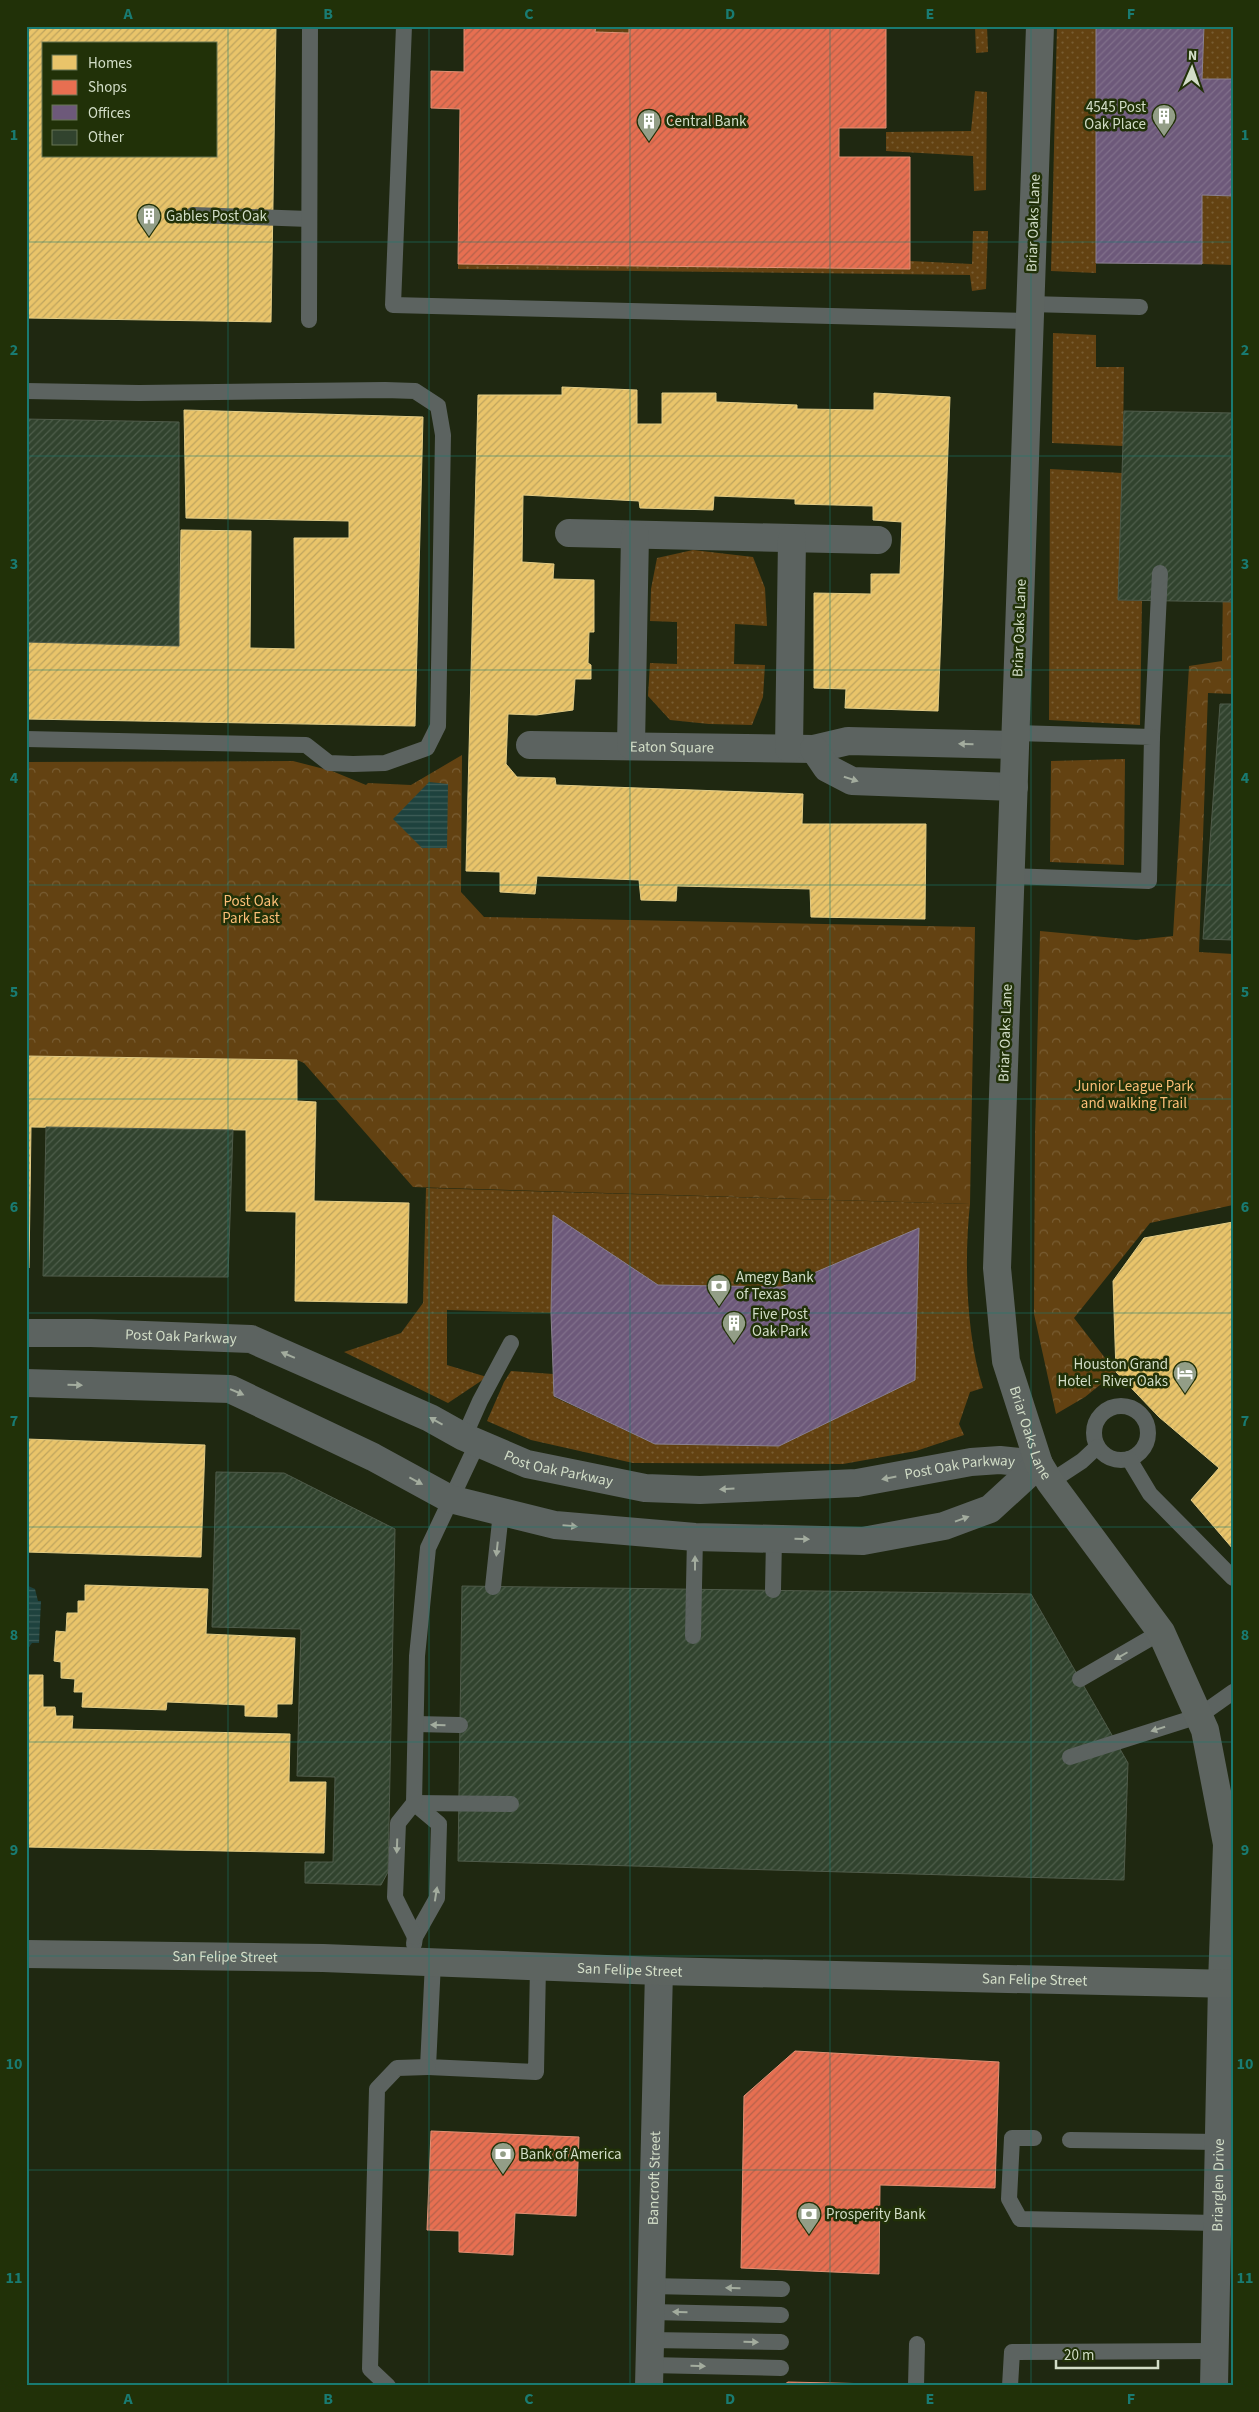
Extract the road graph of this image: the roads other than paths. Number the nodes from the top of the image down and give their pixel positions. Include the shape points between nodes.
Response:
1 (310, 26) edge
2 (404, 26) edge
3 (1040, 26) edge
4 (193, 215) dead end
5 (309, 219) junction
6 (1140, 307) dead end
7 (1030, 312) junction
8 (309, 320) dead end
9 (26, 391) edge
10 (569, 533) dead end
11 (635, 535) junction
12 (792, 539) junction
13 (878, 540) dead end
14 (1160, 573) dead end
15 (1152, 737) junction
16 (1015, 739) junction
17 (26, 740) edge
18 (530, 745) dead end
19 (631, 745) junction
20 (802, 749) junction
21 (1014, 787) junction
22 (1010, 876) junction
23 (26, 1333) edge
24 (511, 1343) dead end
25 (26, 1383) edge
26 (471, 1440) junction
27 (1097, 1446) junction
28 (1130, 1459) junction
29 (1044, 1473) junction
30 (450, 1499) junction
31 (501, 1512) junction
32 (695, 1537) junction
33 (774, 1539) junction
34 (1233, 1578) edge
35 (493, 1587) dead end
36 (773, 1590) dead end
37 (1161, 1632) junction
38 (693, 1636) dead end
39 (1080, 1679) dead end
40 (1233, 1692) edge
41 (1199, 1716) junction
42 (416, 1724) junction
43 (460, 1725) dead end
44 (1070, 1758) dead end
45 (414, 1803) junction
46 (511, 1804) dead end
47 (421, 1953) junction
48 (26, 1954) edge
49 (538, 1966) junction
50 (659, 1971) junction
51 (1227, 1983) edge
52 (428, 2067) junction
53 (1034, 2138) dead end
54 (1070, 2140) dead end
55 (1219, 2142) junction
56 (1222, 2236) edge
57 (782, 2288) dead end
58 (651, 2299) junction
59 (781, 2315) dead end
60 (781, 2342) dead end
61 (917, 2344) dead end
62 (1214, 2351) junction
63 (649, 2364) edge
64 (781, 2368) dead end
65 (388, 2386) edge
66 (916, 2386) edge
67 (1010, 2386) edge
68 (1214, 2386) edge

1 - 5 lane
2 - 7 lane via 393,305
3 - 7 street, Briar Oaks Lane
4 - 5 lane
5 - 8 lane
6 - 7 lane
7 - 16 street, Briar Oaks Lane
9 - 17 lane via 415,391 438,406 443,435 438,726 427,748 385,763 352,764 329,762 306,745
10 - 11 street
11 - 12 street
11 - 19 street
12 - 13 street
12 - 20 street
14 - 15 lane
15 - 16 lane
15 - 22 lane via 1149,881
16 -> 20 street, Eaton Square via 848,741
16 - 21 street, Briar Oaks Lane
18 - 19 street, Eaton Square
19 - 20 street, Eaton Square
20 -> 21 street via 827,768 852,781
21 - 22 street, Briar Oaks Lane
22 - 29 street, Briar Oaks Lane via 997,1268 1006,1361
26 -> 23 street, Post Oak Parkway via 430,1418 251,1339
24 - 26 lane via 480,1401
25 -> 30 street, Post Oak Parkway via 230,1389
29 -> 26 street, Post Oak Parkway via 1000,1460 971,1462 858,1484 700,1490 645,1488 527,1464
26 - 30 lane
27 - 28 lane via 1111,1458
27 - 28 lane via 1094,1429 1097,1420 1110,1408 1127,1406 1142,1415 1148,1431 1144,1448
27 - 29 lane via 1082,1461
28 - 34 lane via 1150,1494
33 -> 29 street, Post Oak Parkway via 863,1541 944,1526 990,1509
29 - 37 street, Briar Oaks Lane
30 - 31 street, Post Oak Parkway
30 - 42 lane via 428,1548 417,1656
31 -> 32 street, Post Oak Parkway via 555,1525
31 -> 35 lane
32 - 33 street, Post Oak Parkway
38 -> 32 lane
33 - 36 lane
37 -> 39 lane
37 - 41 street, Briar Oaks Lane
40 - 41 lane
41 -> 44 lane
41 - 51 street, Briar Oaks Lane via 1206,1730 1227,1844
43 -> 42 lane
42 - 45 lane
45 - 46 lane
45 -> 47 lane via 398,1823 396,1897
47 -> 45 lane via 437,1898 438,1824
47 - 48 street, San Felipe Street via 323,1958
47 - 49 street, San Felipe Street
47 - 52 lane
49 - 50 street, San Felipe Street
49 - 52 lane via 536,2072
50 - 51 street, San Felipe Street
50 - 58 street, Bancroft Street
51 - 55 street, Briarglen Drive
52 - 65 lane via 397,2068 377,2089 370,2369
53 - 56 lane via 1012,2138 1009,2199 1020,2219
54 - 55 lane
55 - 56 street, Briarglen Drive
56 - 62 street, Briarglen Drive
57 -> 58 lane
59 -> 58 lane
58 - 63 street, Bancroft Street
63 -> 60 lane
61 - 66 lane
62 - 67 lane via 1012,2352
62 - 68 street, Briarglen Drive
63 -> 64 lane

